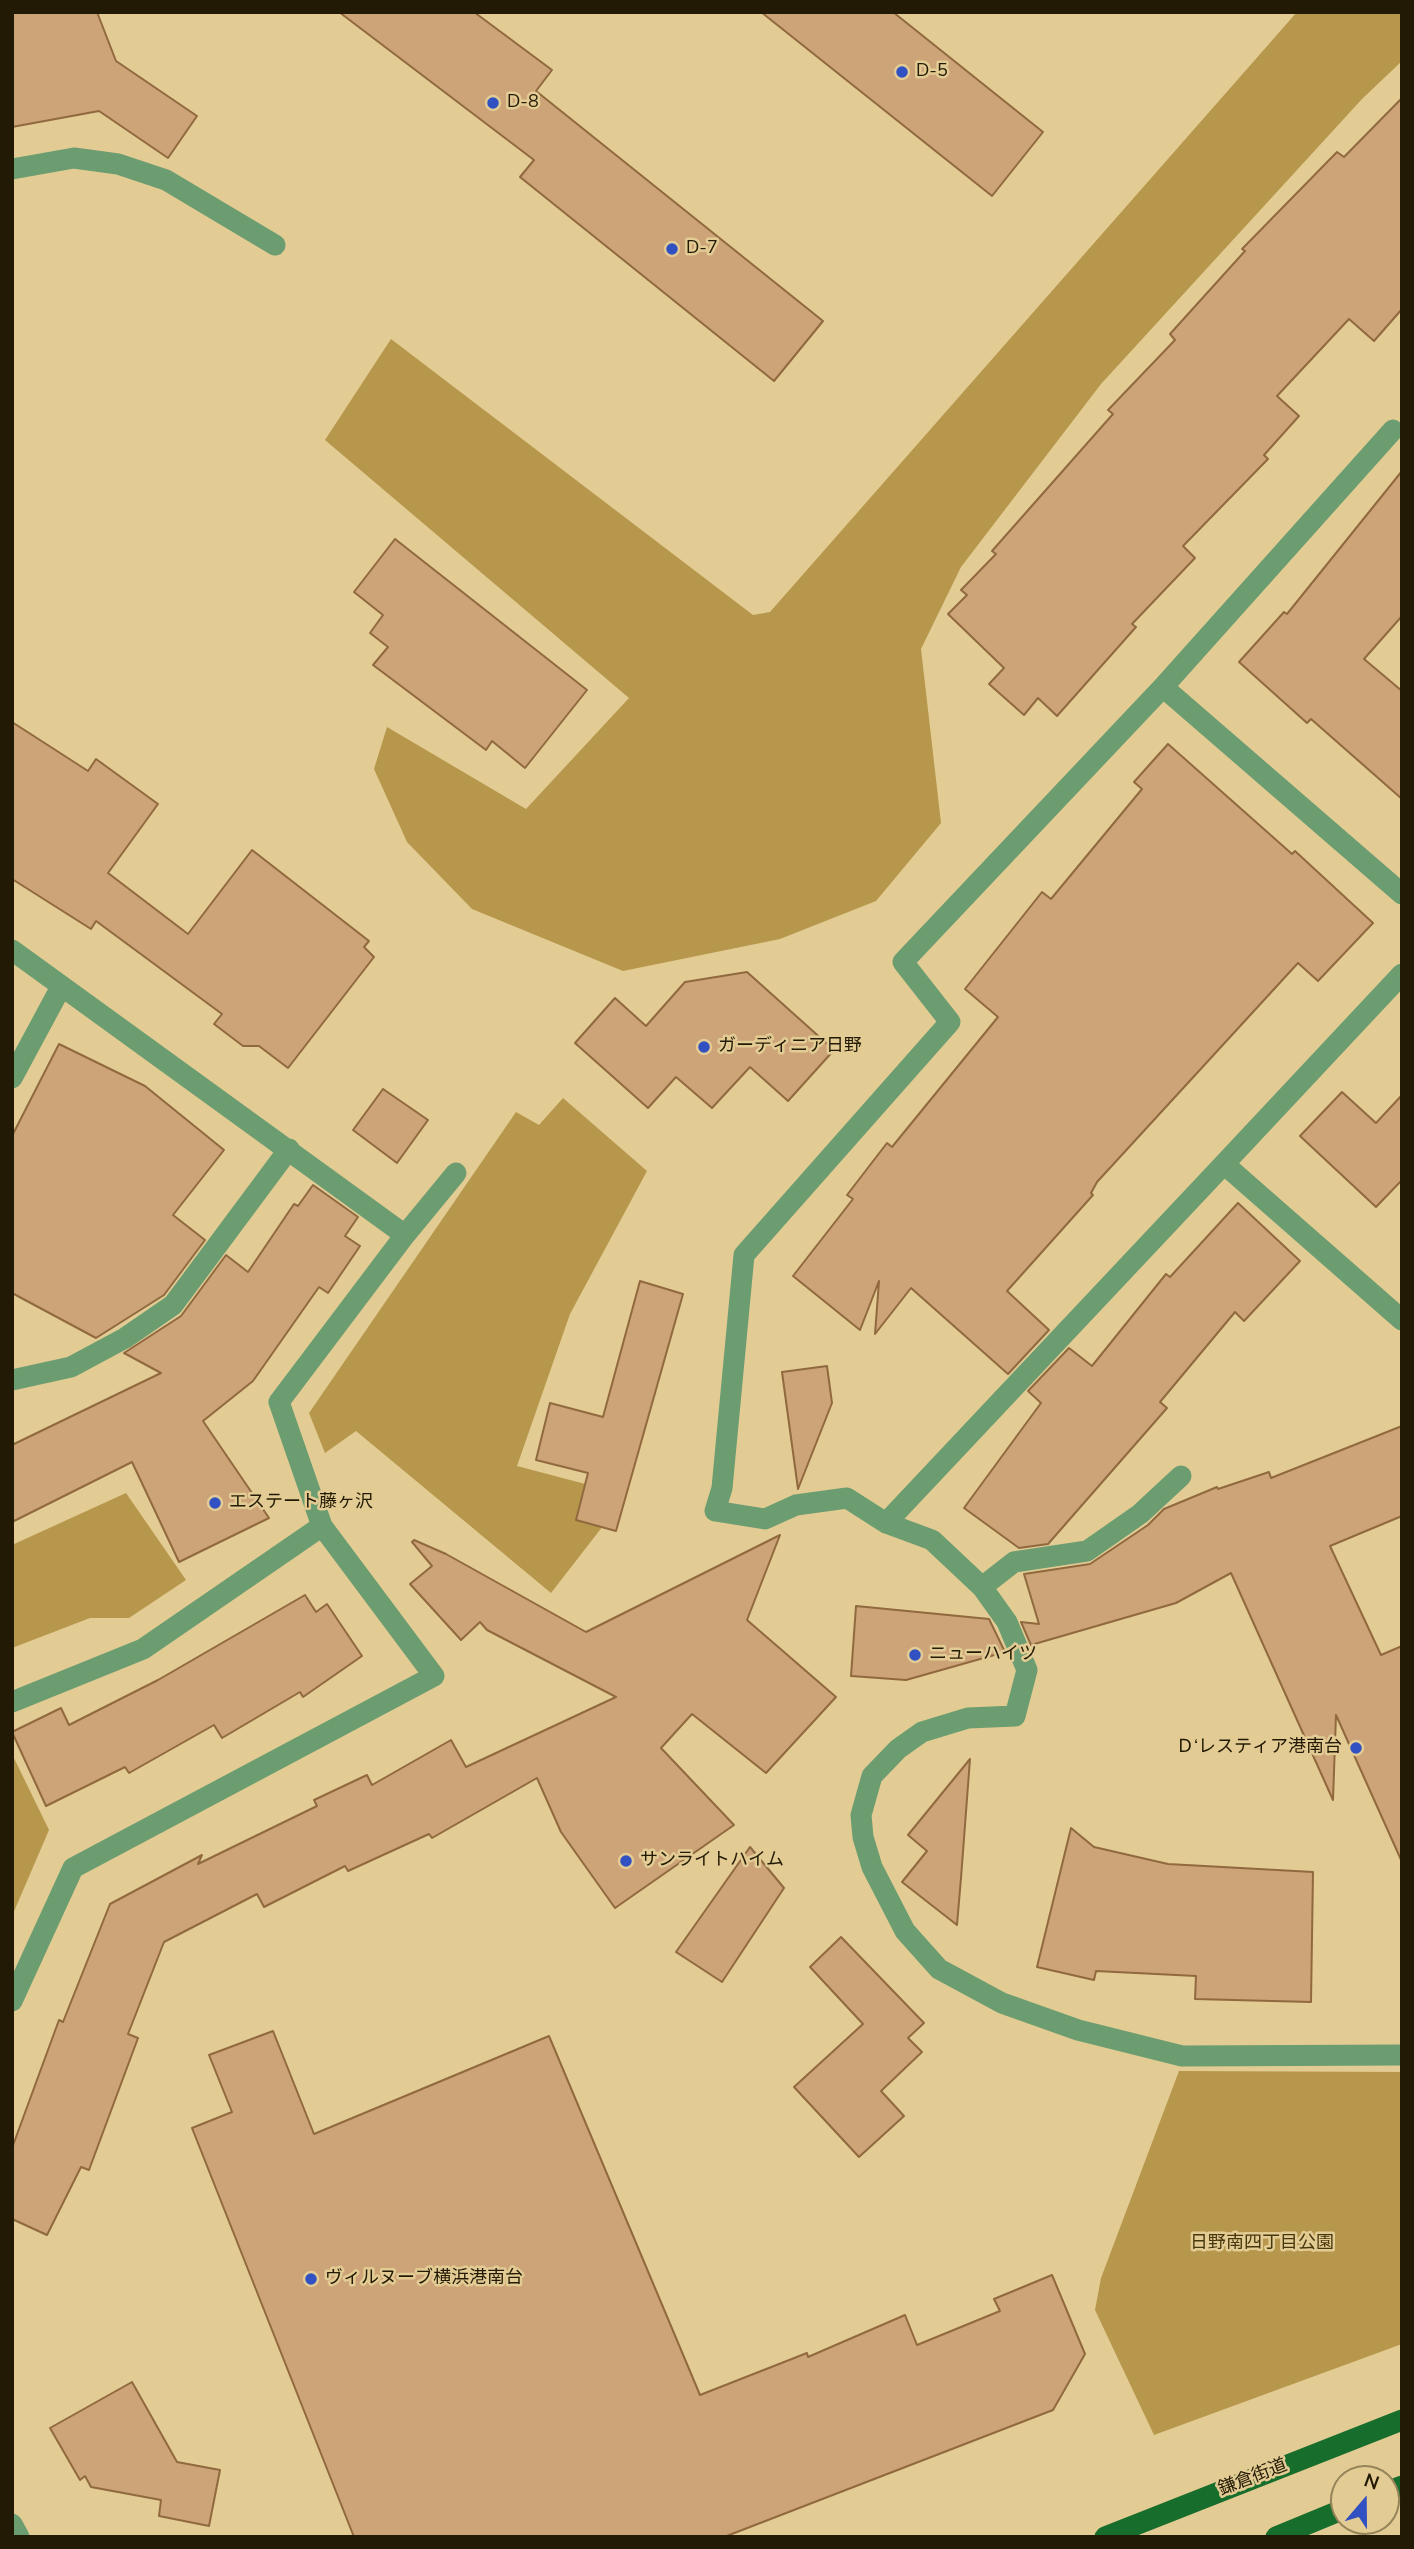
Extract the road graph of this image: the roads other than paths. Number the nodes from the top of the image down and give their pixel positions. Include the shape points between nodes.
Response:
1 (12, 169) edge
2 (275, 246) dead end
3 (1399, 429) edge
4 (1163, 687) junction
5 (1402, 894) edge
6 (12, 950) edge
7 (1402, 974) edge
8 (61, 987) junction
9 (12, 1078) edge
10 (289, 1149) junction
11 (1224, 1164) junction
12 (456, 1173) dead end
13 (405, 1235) junction
14 (1402, 1320) edge
15 (12, 1380) edge
16 (1181, 1476) dead end
17 (886, 1523) junction
18 (322, 1526) junction
19 (982, 1587) junction
20 (12, 1702) edge
21 (12, 2001) edge
22 (1402, 2055) edge
23 (1402, 2420) edge
24 (1330, 2515) edge
25 (12, 2524) edge
26 (19, 2537) edge
27 (1105, 2537) edge
28 (1276, 2537) edge

1 - 2 street via 74,158 118,164 166,180
3 - 4 street
4 - 5 street
4 - 17 street via 902,962 950,1022 744,1255 722,1488 715,1511 765,1519 796,1505 847,1498
6 - 8 street
7 - 11 street
8 - 9 street
8 - 10 street
10 - 13 street
10 - 15 street via 173,1306 71,1367
11 - 14 street
11 - 17 street
12 - 13 street
13 - 18 street via 279,1402
16 - 19 street via 1140,1514 1087,1550 1014,1562
17 - 19 street via 932,1540
18 - 20 street via 144,1649
18 - 21 street via 434,1676 73,1868
19 - 22 street via 1007,1622 1027,1670 1015,1716 968,1718 922,1731 872,1776 861,1815 872,1867 905,1931 939,1969 1002,2003 1078,2030 1182,2056
23 - 27 main road, 鎌倉街道
24 - 28 main road
25 - 26 street

